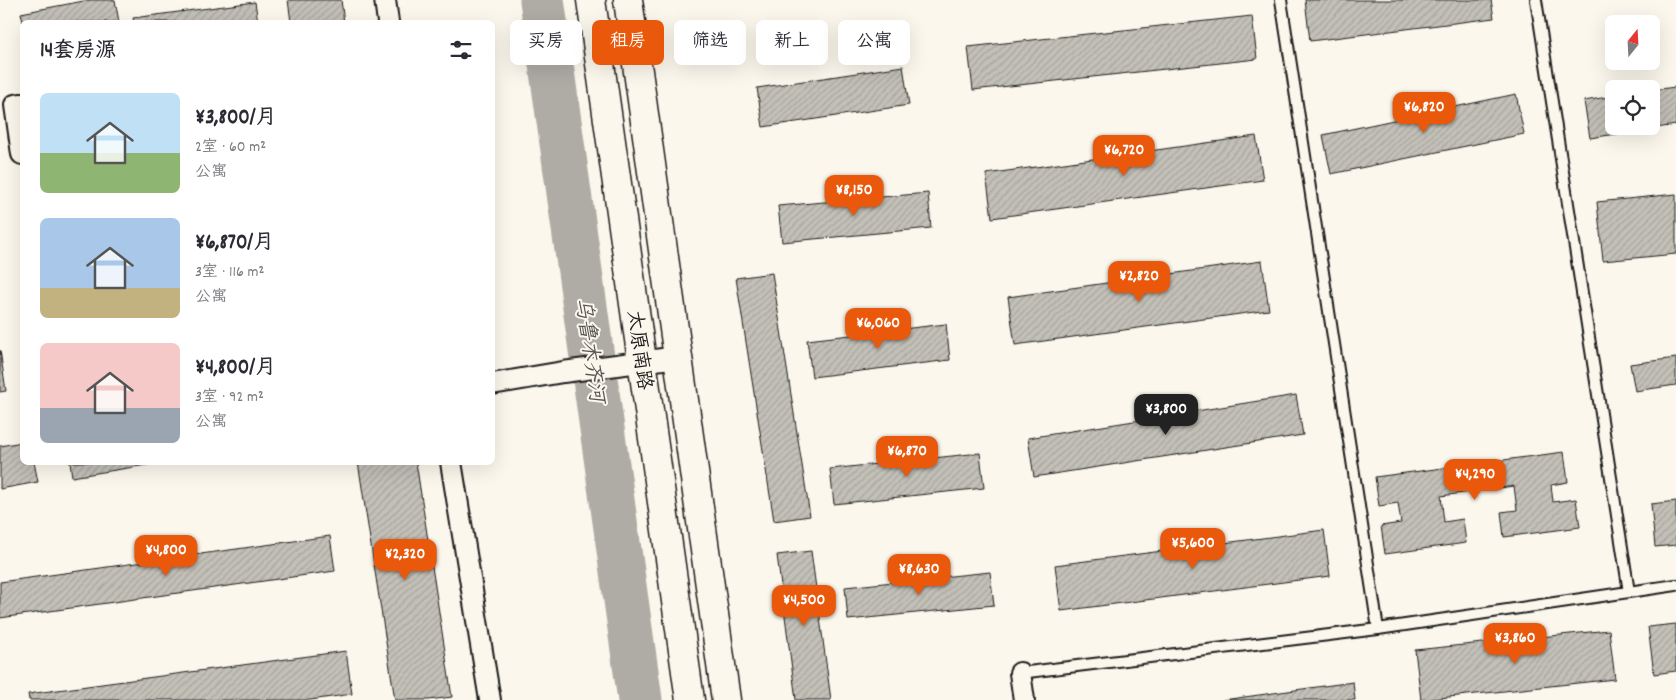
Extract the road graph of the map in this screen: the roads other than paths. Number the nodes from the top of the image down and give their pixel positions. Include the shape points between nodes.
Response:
1 (385, 0) edge
2 (590, 0) edge
3 (628, 0) edge
4 (1281, 0) edge
5 (1536, 0) edge
6 (388, 20) edge
7 (13, 105) edge
8 (20, 143) edge
9 (678, 357) junction
10 (630, 364) junction
11 (495, 383) edge
12 (451, 465) edge
13 (1676, 585) edge
14 (1629, 592) junction
15 (1378, 629) junction
16 (1020, 673) joint
17 (490, 700) edge
18 (690, 700) edge
19 (726, 700) edge
20 (1024, 700) edge

1 - 6 street
2 - 10 main road, 太原南路
3 - 9 main road
4 - 15 lane
5 - 14 lane
7 - 8 street
9 - 10 street
9 - 19 main road
10 - 11 street
10 - 18 main road, 太原南路
12 - 17 street
13 - 14 lane
14 - 15 lane
15 - 16 lane
16 - 20 street

